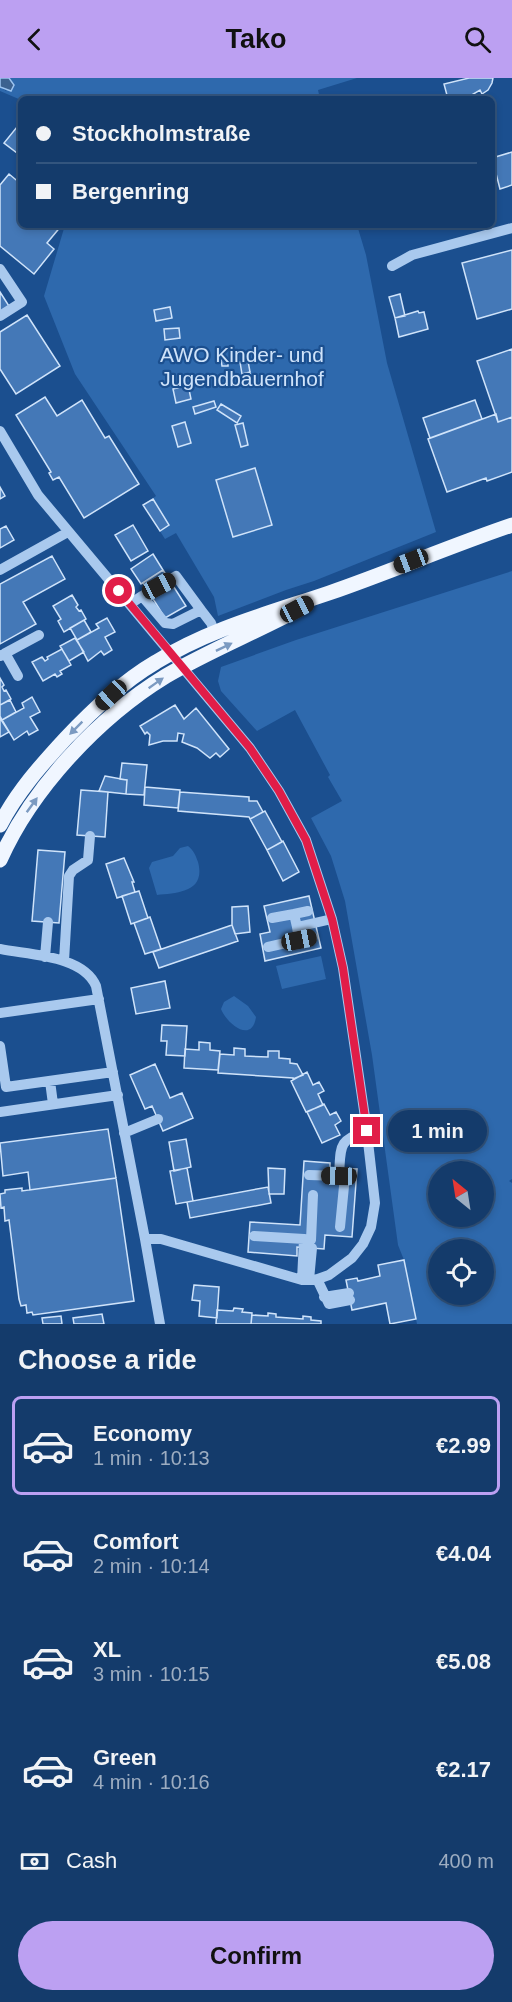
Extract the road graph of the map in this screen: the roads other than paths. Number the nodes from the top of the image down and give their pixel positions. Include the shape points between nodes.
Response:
1 (512, 228) edge
2 (393, 266) dead end
3 (0, 268) edge
4 (0, 316) edge
5 (0, 431) edge
6 (512, 525) edge
7 (68, 532) junction
8 (0, 570) edge
9 (329, 593) junction
10 (142, 596) junction
11 (130, 604) junction
12 (201, 610) junction
13 (215, 633) junction
14 (39, 634) dead end
15 (171, 653) junction
16 (2, 655) edge
17 (183, 667) junction
18 (18, 676) dead end
19 (0, 825) edge
20 (90, 836) dead end
21 (0, 860) edge
22 (308, 911) dead end
23 (294, 914) junction
24 (272, 918) dead end
25 (332, 919) junction
26 (45, 922) dead end
27 (297, 927) junction
28 (313, 937) dead end
29 (299, 940) junction
30 (268, 947) dead end
31 (0, 949) edge
32 (42, 957) junction
33 (64, 961) junction
34 (99, 999) junction
35 (0, 1013) edge
36 (0, 1046) edge
37 (113, 1072) junction
38 (50, 1081) junction
39 (117, 1095) junction
40 (53, 1104) junction
41 (0, 1113) edge
42 (158, 1119) dead end
43 (367, 1131) junction
44 (124, 1133) junction
45 (309, 1175) dead end
46 (339, 1176) junction
47 (314, 1195) dead end
48 (340, 1227) dead end
49 (254, 1236) dead end
50 (145, 1239) junction
51 (308, 1244) junction
52 (310, 1280) junction
53 (349, 1297) dead end
54 (160, 1324) edge

1 - 2 street via 412,255
3 - 4 street via 22,302
5 - 7 street via 38,495
6 - 9 main road
7 - 8 street
7 - 11 street
9 - 13 main road
17 -> 9 main road
10 - 11 street
10 - 12 street via 165,623 172,624
10 - 12 street via 176,576
11 - 15 street
12 - 13 street
13 - 15 main road
14 - 16 street
15 - 17 street
15 -> 19 main road via 125,683 74,731 35,773
16 - 18 street
21 -> 17 main road via 25,814 76,749 153,685
17 - 25 street via 250,748 279,791 306,840
20 - 33 street via 88,860 69,876
22 - 23 street
23 - 24 street
23 - 27 street
25 - 27 street
25 - 43 street
26 - 32 street
27 - 29 street
28 - 29 street
29 - 30 street
31 - 32 street
32 - 33 street
33 - 34 street via 93,978
34 - 35 street
34 - 37 street
36 - 38 street via 6,1087
37 - 38 street
37 - 39 street
38 - 40 street
39 - 40 street
39 - 44 street
40 - 41 street
42 - 44 street
43 - 46 street via 345,1141
43 - 52 street via 375,1203 371,1227 352,1258 337,1270
44 - 50 street
45 - 46 street
46 - 48 street via 345,1176
47 - 51 street
49 - 51 street
50 - 52 street via 161,1239
50 - 54 street
51 - 52 street
52 - 53 street via 328,1304

